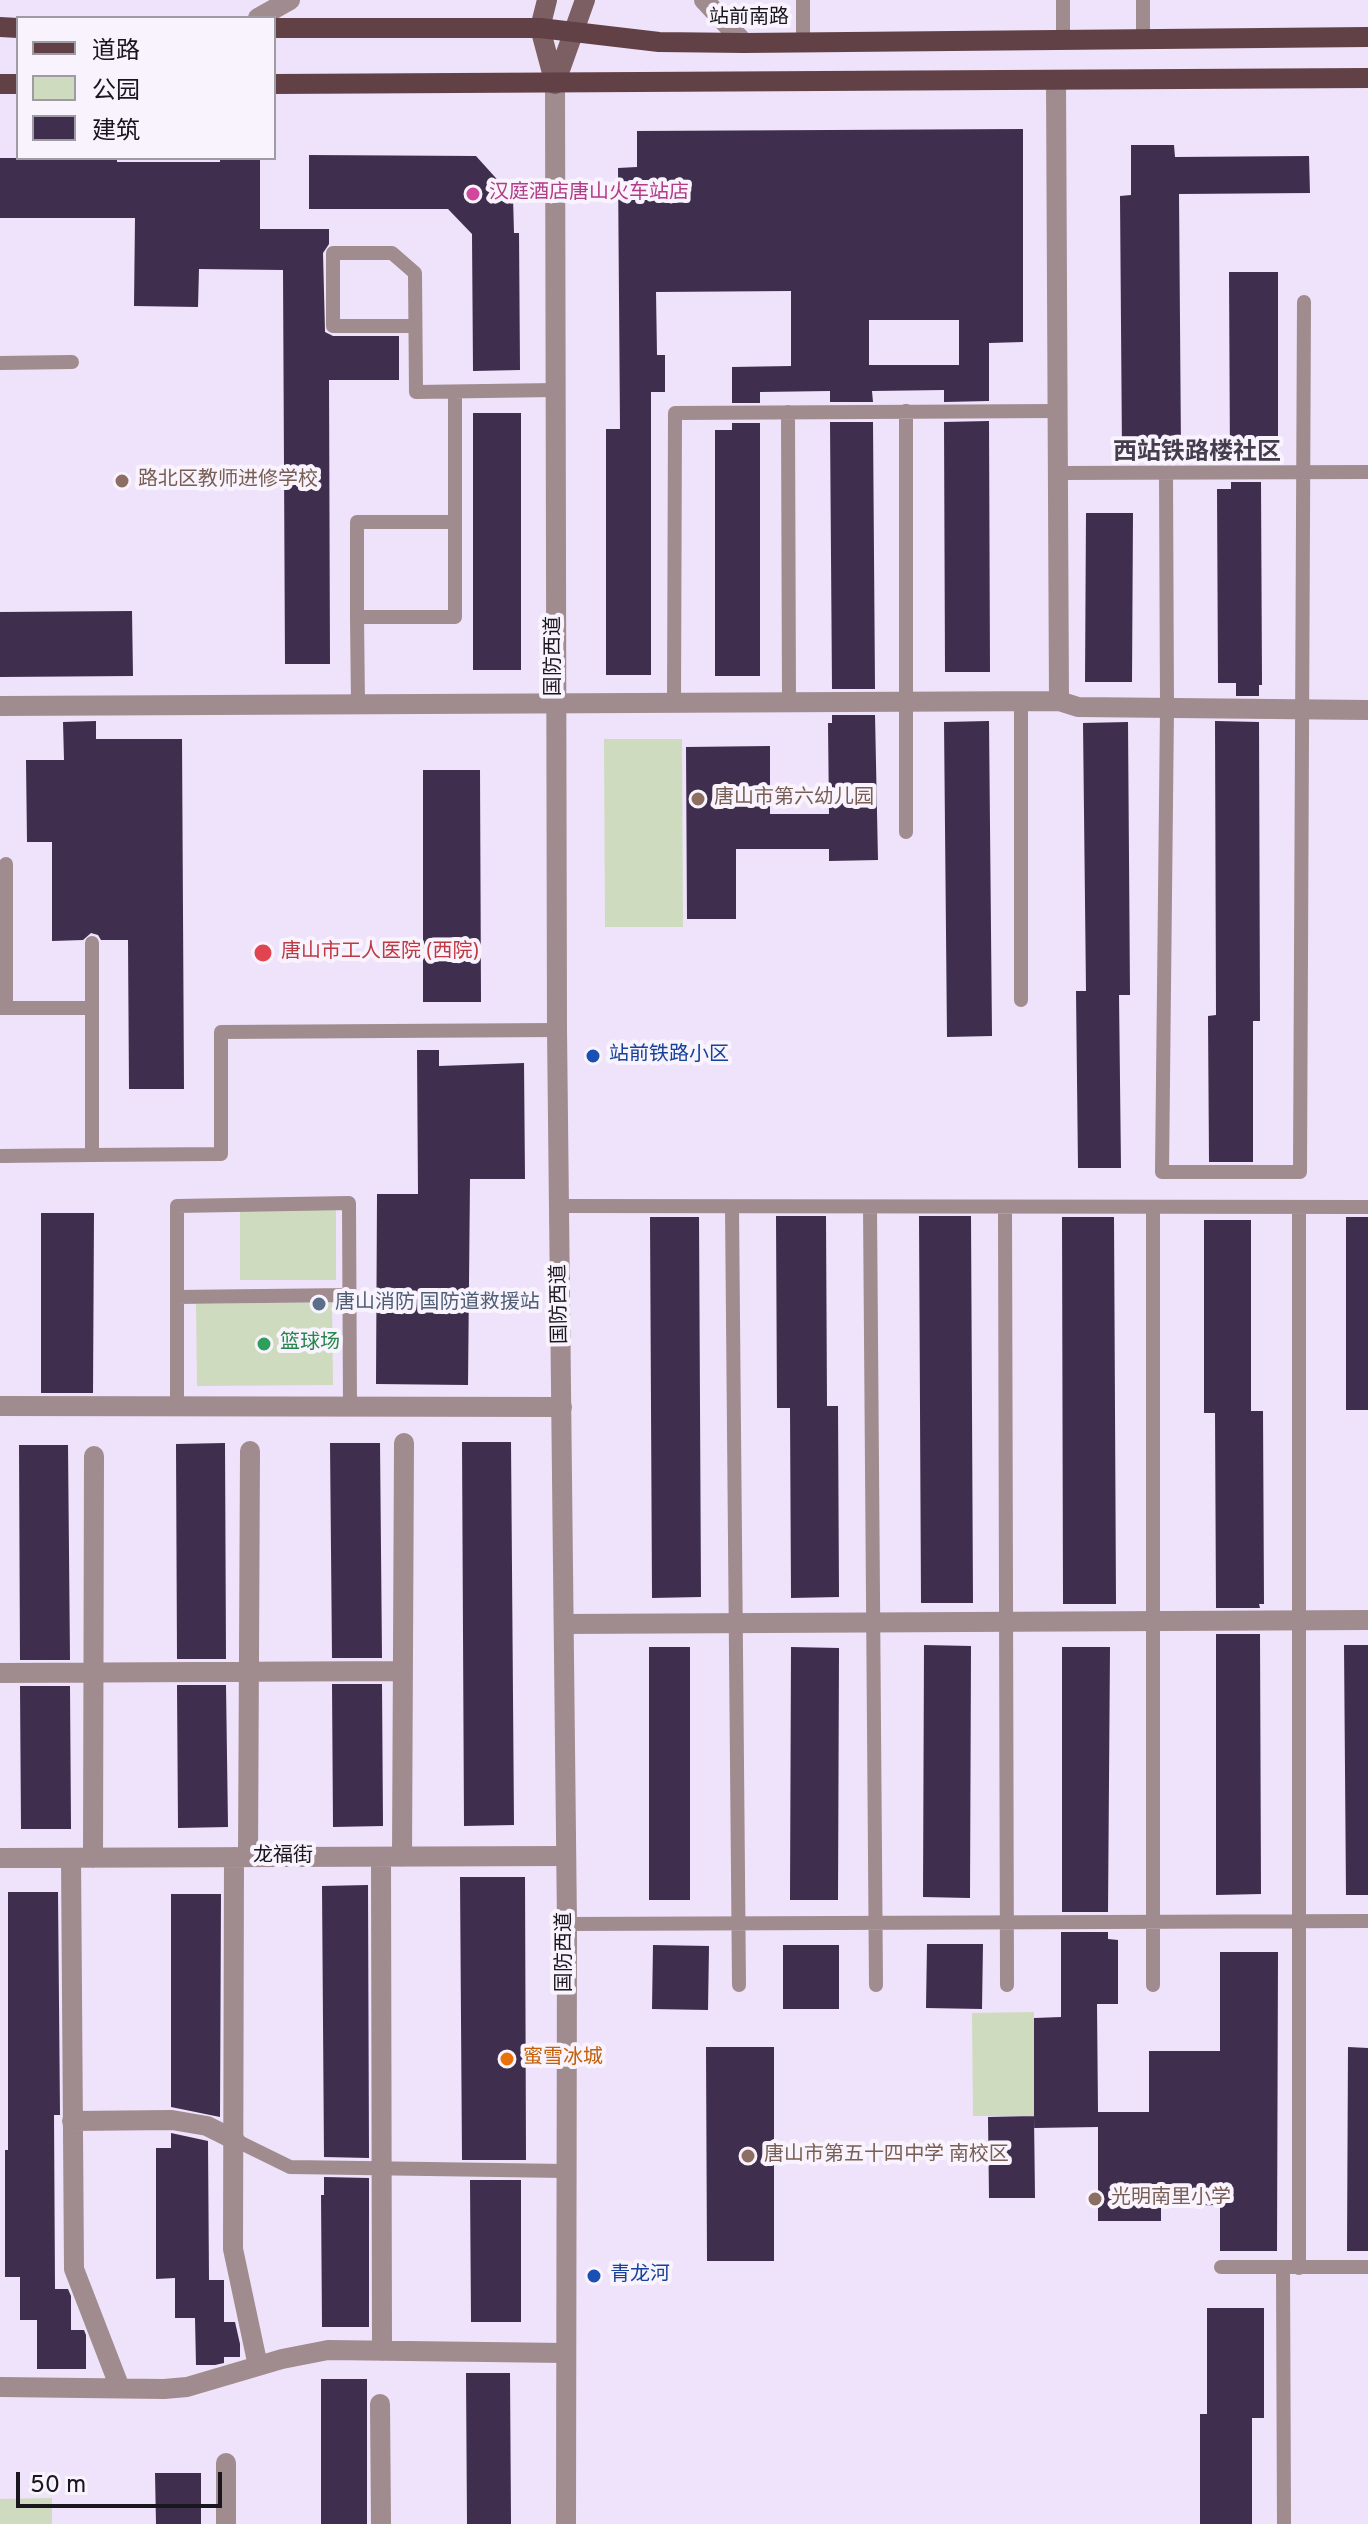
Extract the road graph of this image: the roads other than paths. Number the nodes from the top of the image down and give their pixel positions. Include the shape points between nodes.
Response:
1 (290, 0) edge
2 (547, 0) edge
3 (585, 0) edge
4 (704, 0) edge
5 (803, 0) edge
6 (1063, 0) edge
7 (1143, 0) edge
8 (262, 16) edge
9 (276, 28) edge
10 (540, 28) junction
11 (573, 33) junction
12 (1368, 37) edge
13 (1143, 39) junction
14 (1063, 40) junction
15 (744, 43) junction
16 (803, 43) junction
17 (1368, 78) edge
18 (1056, 80) junction
19 (276, 84) edge
20 (555, 84) junction
21 (1304, 302) dead end
22 (415, 326) junction
23 (72, 362) dead end
24 (0, 363) edge
25 (555, 390) junction
26 (455, 392) junction
27 (906, 411) junction
28 (1057, 411) junction
29 (788, 412) junction
30 (1303, 472) junction
31 (1368, 472) edge
32 (1058, 473) junction
33 (1166, 473) junction
34 (455, 522) junction
35 (357, 617) junction
36 (907, 701) junction
37 (1021, 701) junction
38 (1059, 701) junction
39 (789, 702) junction
40 (555, 703) junction
41 (674, 703) junction
42 (358, 704) junction
43 (0, 706) edge
44 (1167, 709) junction
45 (1301, 709) junction
46 (1368, 710) edge
47 (906, 832) dead end
48 (6, 864) dead end
49 (92, 943) dead end
50 (1021, 1000) dead end
51 (3, 1008) edge
52 (92, 1008) junction
53 (557, 1030) junction
54 (92, 1155) junction
55 (0, 1156) edge
56 (560, 1206) junction
57 (732, 1207) junction
58 (870, 1207) junction
59 (1005, 1207) junction
60 (1153, 1207) junction
61 (1299, 1207) junction
62 (1368, 1207) edge
63 (349, 1295) junction
64 (177, 1297) junction
65 (0, 1406) edge
66 (177, 1406) junction
67 (350, 1406) junction
68 (562, 1407) junction
69 (404, 1443) dead end
70 (250, 1451) dead end
71 (94, 1456) dead end
72 (1299, 1620) junction
73 (1368, 1620) edge
74 (1154, 1621) junction
75 (1006, 1622) junction
76 (736, 1623) junction
77 (874, 1623) junction
78 (564, 1624) junction
79 (403, 1671) junction
80 (250, 1672) junction
81 (0, 1673) edge
82 (93, 1673) junction
83 (566, 1856) junction
84 (241, 1857) junction
85 (381, 1857) junction
86 (402, 1857) junction
87 (0, 1858) edge
88 (71, 1858) junction
89 (93, 1858) junction
90 (1155, 1921) junction
91 (1299, 1921) junction
92 (1368, 1921) edge
93 (1006, 1922) junction
94 (875, 1923) junction
95 (567, 1924) junction
96 (738, 1924) junction
97 (739, 1985) dead end
98 (876, 1985) dead end
99 (1007, 1985) dead end
100 (1153, 1985) dead end
101 (72, 2121) junction
102 (235, 2140) junction
103 (381, 2170) junction
104 (566, 2171) junction
105 (1221, 2267) dead end
106 (1368, 2267) edge
107 (1283, 2268) junction
108 (1299, 2268) junction
109 (382, 2351) junction
110 (565, 2353) junction
111 (258, 2366) junction
112 (0, 2387) edge
113 (120, 2388) junction
114 (380, 2404) dead end
115 (226, 2463) dead end
116 (226, 2524) edge
117 (381, 2524) edge
118 (566, 2524) edge
119 (1284, 2524) edge

1 - 8 street
2 - 10 main road, 国防西道
3 - 11 main road, 国防西道
4 - 15 street
5 - 16 lane
6 - 14 lane
7 - 13 lane
9 - 10 main road, 站前南路
10 - 11 main road, 站前南路
10 - 20 main road, 国防西道
11 - 15 main road, 站前南路
11 - 20 main road, 国防西道
12 - 13 main road, 站前南路
13 - 14 main road, 站前南路
14 - 16 main road, 站前南路
15 - 16 main road, 站前南路
17 - 18 main road
18 - 20 main road
18 - 28 street
19 - 20 main road
20 - 25 street, 国防西道
21 - 30 lane
22 - 22 lane via 415,273 392,253 333,253 333,326
22 - 26 lane via 416,392
23 - 24 lane
25 - 26 lane
25 - 40 street, 国防西道
26 - 34 lane
27 - 28 lane
27 - 29 lane
27 - 36 lane
28 - 32 street
29 - 39 lane
29 - 41 lane via 675,413
30 - 31 lane
30 - 33 lane
30 - 45 lane
32 - 33 lane
32 - 38 street
33 - 44 lane
34 - 35 lane via 455,617
34 - 35 lane via 357,522
35 - 42 lane
36 - 37 street
36 - 39 street
36 - 47 lane
37 - 38 street
37 - 50 lane
38 - 44 street via 1078,707
39 - 41 street
40 - 41 street
40 - 42 street
40 - 53 street, 国防西道
42 - 43 street
44 - 45 street
44 - 45 lane via 1162,1172 1300,1172
45 - 46 street
48 - 51 lane
49 - 52 lane
51 - 52 lane
52 - 54 lane
53 - 54 lane via 221,1032 221,1154
53 - 56 street, 国防西道
54 - 55 lane
56 - 57 lane
56 - 68 street, 国防西道
57 - 58 lane
57 - 76 lane
58 - 59 lane
58 - 77 lane
59 - 60 lane
59 - 75 lane
60 - 61 lane
60 - 74 lane
61 - 62 lane
61 - 72 lane
63 - 64 lane
63 - 64 lane via 349,1203 177,1206
63 - 67 lane
64 - 66 lane
65 - 66 street
66 - 67 street
67 - 68 street
68 - 78 street, 国防西道
69 - 79 street
70 - 80 street
71 - 82 street
72 - 73 street
72 - 74 street
72 - 91 lane
74 - 75 street
74 - 90 lane
75 - 77 street
75 - 93 lane
76 - 77 street
76 - 78 street
76 - 96 lane
77 - 94 lane
78 - 83 street, 国防西道
79 - 80 street
79 - 86 street
80 - 82 street
80 - 84 street
81 - 82 street
82 - 89 street
83 - 86 street, 龙福街
83 - 95 street, 国防西道
84 - 85 street, 龙福街
84 - 89 street, 龙福街
84 - 102 street
85 - 86 street, 龙福街
85 - 103 street
87 - 88 street, 龙福街
88 - 89 street, 龙福街
88 - 101 street
90 - 91 lane
90 - 93 lane
90 - 100 lane
91 - 92 lane
91 - 108 lane
93 - 94 lane
93 - 99 lane
94 - 96 lane
94 - 98 lane
95 - 96 lane
95 - 104 street, 国防西道
96 - 97 lane
101 - 102 street via 172,2120 207,2126
101 - 113 street via 74,2269
102 - 103 lane via 290,2167
102 - 111 street via 233,2249
103 - 104 lane
103 - 109 street
104 - 110 street, 国防西道
105 - 107 lane
106 - 108 lane
107 - 108 lane
107 - 119 lane
109 - 110 street
109 - 111 street via 328,2350
110 - 118 street, 国防西道
111 - 113 street via 187,2387
112 - 113 street
114 - 117 street
115 - 116 street

